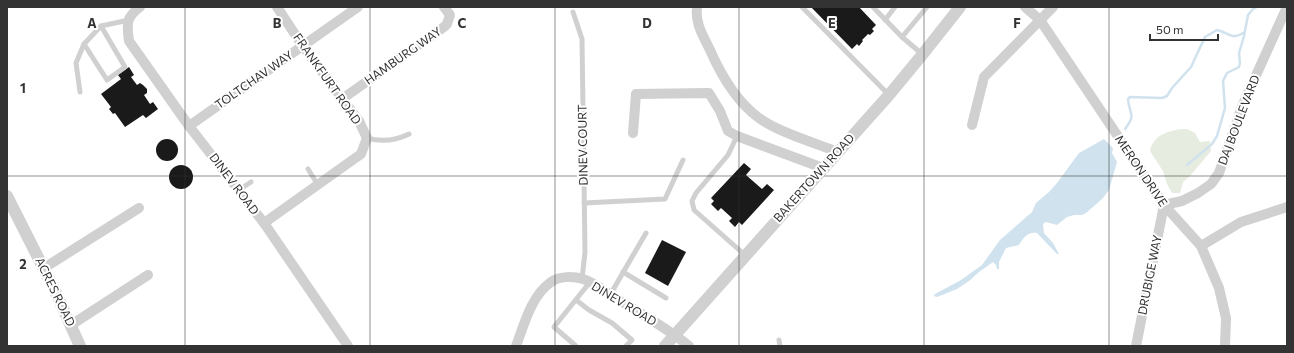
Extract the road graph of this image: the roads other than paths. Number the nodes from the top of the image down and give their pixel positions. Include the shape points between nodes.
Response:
1 (140, 7) edge
2 (277, 7) edge
3 (358, 7) edge
4 (444, 7) edge
5 (697, 7) edge
6 (802, 7) edge
7 (873, 7) edge
8 (895, 7) edge
9 (927, 7) edge
10 (960, 7) edge
11 (1025, 7) edge
12 (1053, 7) edge
13 (1287, 8) edge
14 (572, 12) dead end
15 (129, 20) junction
16 (885, 20) junction
17 (1040, 20) junction
18 (101, 26) junction
19 (902, 37) junction
20 (84, 44) junction
21 (302, 45) junction
22 (922, 55) junction
23 (80, 92) dead end
24 (889, 95) junction
25 (342, 99) junction
26 (972, 125) dead end
27 (189, 126) junction
28 (633, 133) dead end
29 (409, 134) dead end
30 (737, 136) junction
31 (366, 138) junction
32 (838, 152) junction
33 (683, 160) dead end
34 (823, 168) junction
35 (308, 169) dead end
36 (251, 182) dead end
37 (318, 185) junction
38 (239, 190) junction
39 (7, 196) edge
40 (584, 203) junction
41 (1164, 205) junction
42 (1287, 207) edge
43 (139, 208) dead end
44 (264, 223) junction
45 (646, 233) dead end
46 (1201, 246) junction
47 (745, 255) junction
48 (44, 268) junction
49 (623, 272) junction
50 (148, 276) dead end
51 (586, 280) junction
52 (610, 294) junction
53 (666, 298) dead end
54 (576, 300) junction
55 (71, 325) junction
56 (675, 334) junction
57 (80, 346) edge
58 (348, 346) edge
59 (516, 346) edge
60 (576, 346) edge
61 (626, 346) edge
62 (665, 346) edge
63 (689, 346) edge
64 (1136, 346) edge
65 (1224, 346) edge

1 - 15 street via 132,13
2 - 21 street, FRANKFURT ROAD
3 - 21 street, TOLTCHAV WAY
4 - 25 street, HAMBURG WAY via 450,15 444,27
5 - 32 street via 696,21 716,62 740,101 760,119 774,127
6 - 24 lane
7 - 16 lane
8 - 16 lane
9 - 19 lane
10 - 22 street, BAKERTOWN ROAD
11 - 17 street, MERON DRIVE
12 - 17 street
13 - 41 street, DAJ BOULEVARD via 1243,104 1219,173 1211,184 1198,193 1182,201
14 - 40 lane, DINEV COURT via 582,39
15 - 18 lane
15 - 27 street, DINEV ROAD via 129,41
16 - 19 lane
17 - 26 street via 984,77
17 - 41 street, MERON DRIVE
18 - 20 lane
18 - 20 lane via 125,67 107,80
19 - 22 lane
20 - 23 lane via 76,63
21 - 25 street, FRANKFURT ROAD
21 - 27 street, TOLTCHAV WAY
22 - 24 street, BAKERTOWN ROAD
24 - 32 street, BAKERTOWN ROAD
25 - 31 street, FRANKFURT ROAD via 359,121
27 - 38 street, DINEV ROAD
28 - 30 street via 636,94 709,93 728,130
29 - 31 lane via 400,139 390,140 377,141
30 - 34 street
30 - 47 lane via 728,155 696,193 692,205 694,210
31 - 37 street, FRANKFURT ROAD via 361,154
32 - 34 street, BAKERTOWN ROAD
33 - 40 lane via 665,199
34 - 47 street, BAKERTOWN ROAD
35 - 37 lane
36 - 38 lane
37 - 44 street, FRANKFURT ROAD
38 - 44 street, DINEV ROAD
39 - 48 street, ACRES ROAD
40 - 51 lane, DINEV COURT
41 - 46 street, MERON DRIVE
41 - 64 street, DRUBIGE WAY
42 - 46 street via 1241,222
43 - 48 street
44 - 58 street, DINEV ROAD
45 - 49 lane
46 - 65 street, MERON DRIVE via 1219,288 1226,318
47 - 56 street, BAKERTOWN ROAD
48 - 55 street, ACRES ROAD
49 - 52 lane
49 - 53 lane
50 - 55 street
51 - 52 street, DINEV ROAD
51 - 54 lane
51 - 59 street, DINEV ROAD via 567,277 551,282 541,291 532,305
52 - 56 street, DINEV ROAD
54 - 60 lane via 554,327
54 - 61 lane via 612,323 632,340
55 - 57 street, ACRES ROAD
56 - 62 street, BAKERTOWN ROAD
56 - 63 street, DINEV ROAD

